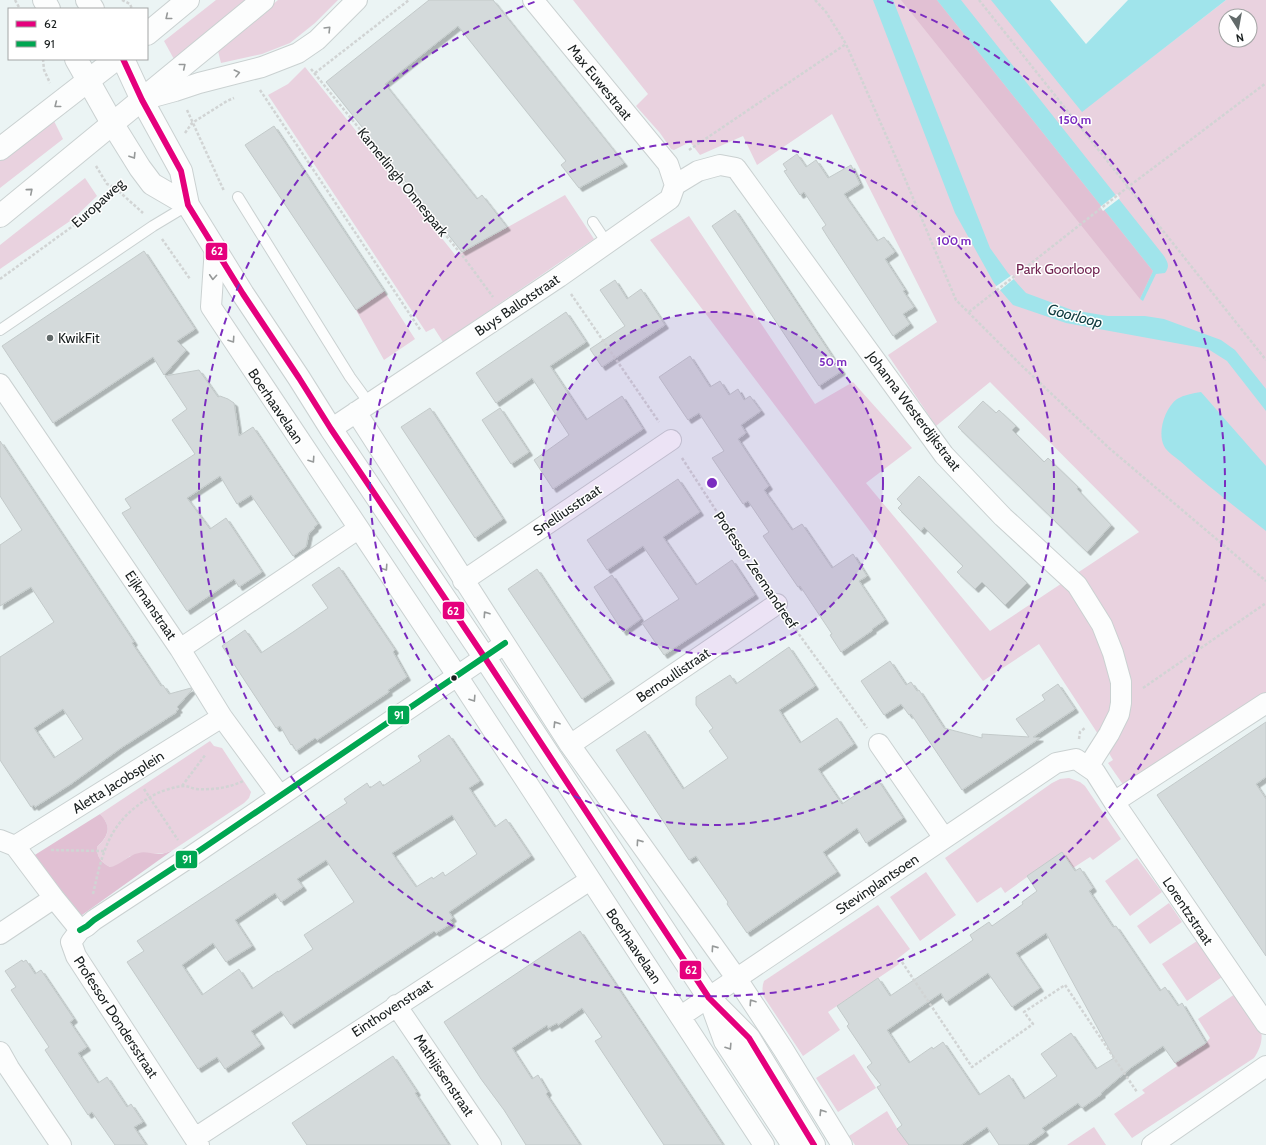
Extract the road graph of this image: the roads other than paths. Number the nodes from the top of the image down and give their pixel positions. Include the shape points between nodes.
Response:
1 (188, 0) edge
2 (263, 0) edge
3 (357, 0) edge
4 (533, 0) edge
5 (148, 33) edge
6 (76, 60) edge
7 (115, 60) edge
8 (123, 60) edge
9 (87, 81) junction
10 (142, 100) junction
11 (112, 123) junction
12 (4, 143) edge
13 (675, 185) junction
14 (238, 196) dead end
15 (188, 205) junction
16 (0, 216) edge
17 (593, 222) dead end
18 (607, 243) junction
19 (215, 248) junction
20 (0, 330) edge
21 (0, 384) edge
22 (363, 408) junction
23 (331, 429) junction
24 (671, 440) road end
25 (358, 529) junction
26 (463, 581) junction
27 (777, 604) road end
28 (505, 643) junction
29 (180, 649) junction
30 (485, 658) junction
31 (458, 676) junction
32 (1266, 703) edge
33 (222, 717) junction
34 (879, 744) road end
35 (570, 745) junction
36 (1082, 763) junction
37 (280, 796) junction
38 (1114, 802) junction
39 (944, 838) junction
40 (7, 843) edge
41 (590, 880) junction
42 (54, 898) junction
43 (87, 925) junction
44 (0, 934) edge
45 (737, 979) junction
46 (709, 998) junction
47 (396, 1005) junction
48 (681, 1016) junction
49 (1265, 1020) edge
50 (0, 1052) edge
51 (1266, 1066) edge
52 (197, 1141) edge
53 (61, 1145) edge
54 (491, 1145) edge
55 (764, 1145) edge
56 (793, 1145) edge
57 (814, 1145) edge
58 (842, 1145) edge
59 (1152, 1145) edge

1 -> 5 main road
10 -> 2 main road
10 -> 3 street via 262,67 298,53 317,40
4 - 13 street, Max Euwestraat via 668,164
6 - 9 main road
7 - 9 main road
8 - 10 main road
9 - 11 main road
9 -> 12 main road
10 - 11 main road
10 - 15 main road via 181,171
11 -> 15 main road via 152,184
16 -> 11 main road
13 - 18 street, Buys Ballotstraat via 670,199
13 - 36 street, Johanna Westerdijkstraat via 698,171 720,165 736,168 944,455 1003,517 1077,585 1102,625 1121,682 1119,714 1109,734
14 - 22 lane via 350,377
15 - 19 main road
15 - 20 lane
17 - 18 lane
18 - 22 street, Buys Ballotstraat
19 - 23 main road
19 -> 25 street, Boerhaavelaan via 211,308
21 - 29 street, Eijkmanstraat
22 - 23 street, Buys Ballotstraat
22 - 26 street
23 - 30 main road
24 - 26 street, Snelliusstraat
25 - 29 street, Eijkmanstraat
25 -> 31 street, Boerhaavelaan
28 -> 26 street
27 - 35 street, Bernoullistraat
28 - 30 street
35 -> 28 street
29 - 33 street
30 - 31 street
30 - 46 main road
31 - 37 street
31 -> 41 street, Boerhaavelaan
32 - 38 street
33 - 37 street
33 - 40 street, Aletta Jacobsplein via 133,773
34 - 39 street
45 -> 35 street
36 - 38 street, Lorentzstraat via 1095,772
36 - 39 street, Stevinplantsoen via 1056,763
37 - 43 street
38 - 49 street, Lorentzstraat
39 - 45 street, Stevinplantsoen
40 - 42 street
41 - 47 street, Einthovenstraat
41 - 48 street, Boerhaavelaan
42 - 43 street
42 - 44 street
43 - 52 street, Professor Dondersstraat via 71,942 76,956
45 - 46 street, Stevinplantsoen
58 -> 45 street
46 - 48 street, Stevinplantsoen
46 -> 56 main road via 725,1041
46 - 57 main road via 749,1038
47 - 52 street, Einthovenstraat
47 - 54 street, Mathijssenstraat
48 - 55 street, Boerhaavelaan
50 - 53 street
51 - 59 street

